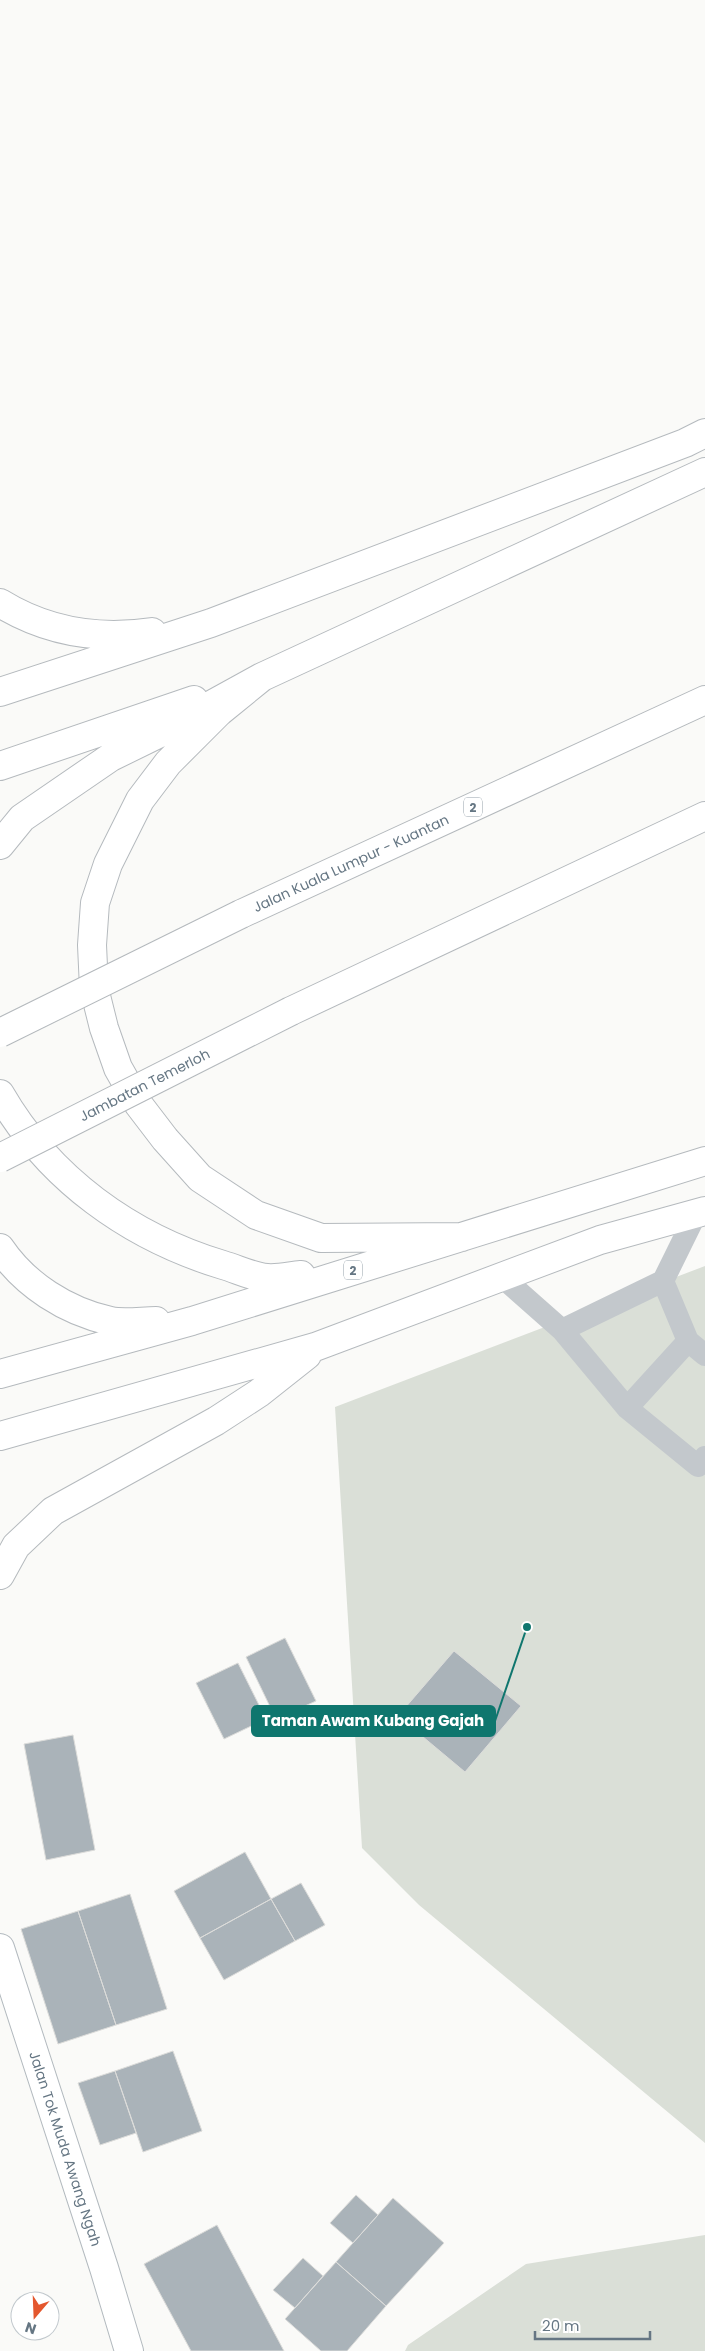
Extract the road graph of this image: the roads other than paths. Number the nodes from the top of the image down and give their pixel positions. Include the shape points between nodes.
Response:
1 (705, 433) edge
2 (705, 472) edge
3 (0, 604) edge
4 (211, 623) junction
5 (262, 677) junction
6 (0, 692) edge
7 (705, 700) edge
8 (0, 766) edge
9 (705, 816) edge
10 (0, 845) edge
11 (0, 1033) edge
12 (0, 1094) edge
13 (0, 1158) edge
14 (705, 1161) edge
15 (701, 1212) edge
16 (462, 1236) junction
17 (0, 1248) edge
18 (351, 1271) junction
19 (502, 1277) junction
20 (663, 1281) junction
21 (192, 1321) junction
22 (562, 1330) junction
23 (688, 1341) junction
24 (316, 1347) junction
25 (705, 1355) edge
26 (0, 1374) edge
27 (627, 1408) junction
28 (0, 1436) edge
29 (705, 1457) edge
30 (0, 1575) edge
31 (0, 1948) edge
32 (129, 2351) edge

1 - 4 main road
2 - 5 main road
3 - 4 main road via 50,627 85,635 128,635
4 - 6 main road
5 - 8 main road
5 - 10 main road via 111,757 22,818
5 - 16 main road via 219,712 168,763 140,800 108,864 94,903 94,988 118,1068 139,1105 200,1178 256,1215 321,1238
7 - 11 main road, Jalan Kuala Lumpur - Kuantan / 2, bridge via 241,914
9 - 13 main road, Jambatan Temerloh, bridge via 291,1011
12 - 18 main road via 12,1115 61,1174 118,1219 192,1256 266,1278
14 - 16 main road, 2
15 - 19 main road via 600,1240
15 - 20 lane
16 - 18 main road, 2
17 - 21 main road via 11,1264 38,1288 71,1308 111,1321
18 - 21 main road, 2
19 - 22 lane
19 - 24 main road
20 - 22 lane
20 - 23 lane
21 - 26 main road, 2
22 - 27 lane
23 - 25 lane
23 - 27 lane
24 - 28 main road
24 - 30 main road via 259,1393 216,1422 53,1511 16,1546
27 - 29 lane via 698,1466
31 - 32 main road, Jalan Tok Muda Awang Ngah

